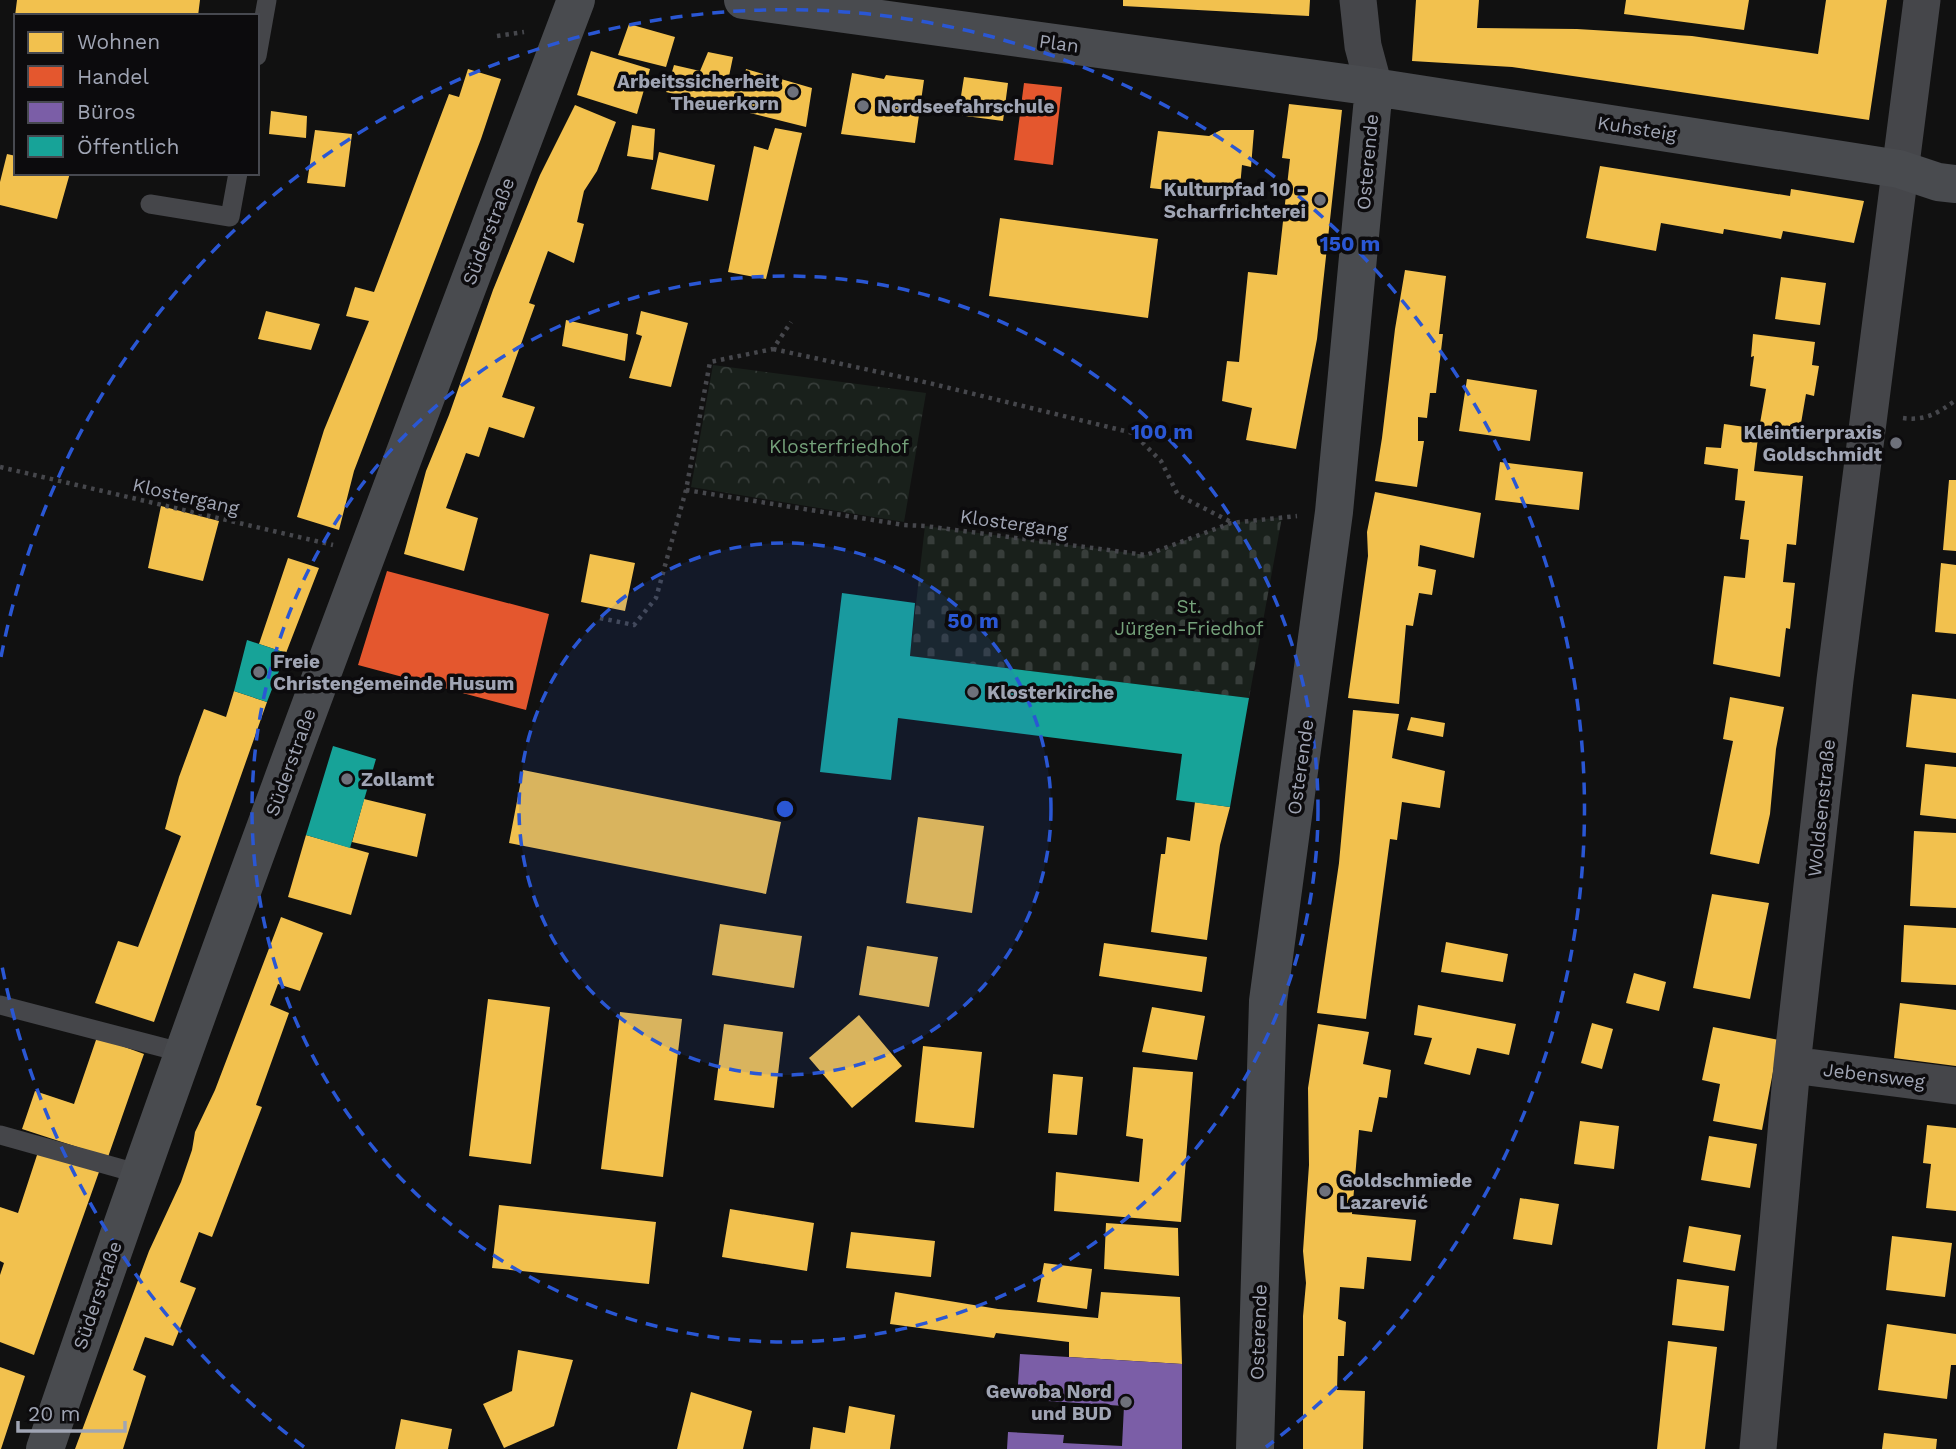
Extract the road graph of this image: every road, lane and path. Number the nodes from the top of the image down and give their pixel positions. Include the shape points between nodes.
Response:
1 (267, 0) edge
2 (576, 0) edge
3 (743, 0) edge
4 (1358, 0) edge
5 (1922, 0) edge
6 (847, 7) edge
7 (259, 45) edge
8 (1374, 87) junction
9 (1899, 169) junction
10 (237, 175) edge
11 (1956, 184) edge
12 (150, 204) dead end
13 (791, 322) dead end
14 (773, 349) junction
15 (1956, 400) edge
16 (1869, 413) junction
17 (0, 467) edge
18 (686, 490) junction
19 (1334, 512) junction
20 (1231, 523) junction
21 (366, 552) junction
22 (600, 618) dead end
23 (0, 1005) edge
24 (184, 1053) junction
25 (1792, 1065) junction
26 (1956, 1086) edge
27 (0, 1135) edge
28 (140, 1174) junction
29 (45, 1449) edge
30 (1255, 1449) edge
31 (1758, 1449) edge

1 - 7 lane
2 - 21 main road, Süderstraße
3 - 6 main road, Plan
4 - 8 street
5 - 9 street, Woldsenstraße
6 - 8 main road, Plan
8 - 9 main road, Kuhsteig
8 - 19 main road, Osterende
9 - 11 main road, Kuhsteig
9 - 16 street, Woldsenstraße
10 - 12 lane via 230,216
13 - 14 path
14 - 18 path via 710,362
14 - 20 path via 1133,433 1161,461 1178,495
15 - 16 path via 1939,413 1915,420
16 - 25 street, Woldsenstraße
17 - 21 path, Klostergang
18 - 20 path, Klostergang via 904,525 1146,555
18 - 22 path via 656,598 634,625
19 - 20 path, Klostergang
19 - 30 main road, Osterende via 1268,1001
21 - 24 main road, Süderstraße
23 - 24 lane
24 - 28 main road, Süderstraße
25 - 26 street, Jebensweg
25 - 31 street, Woldsenstraße
27 - 28 lane
28 - 29 main road, Süderstraße

